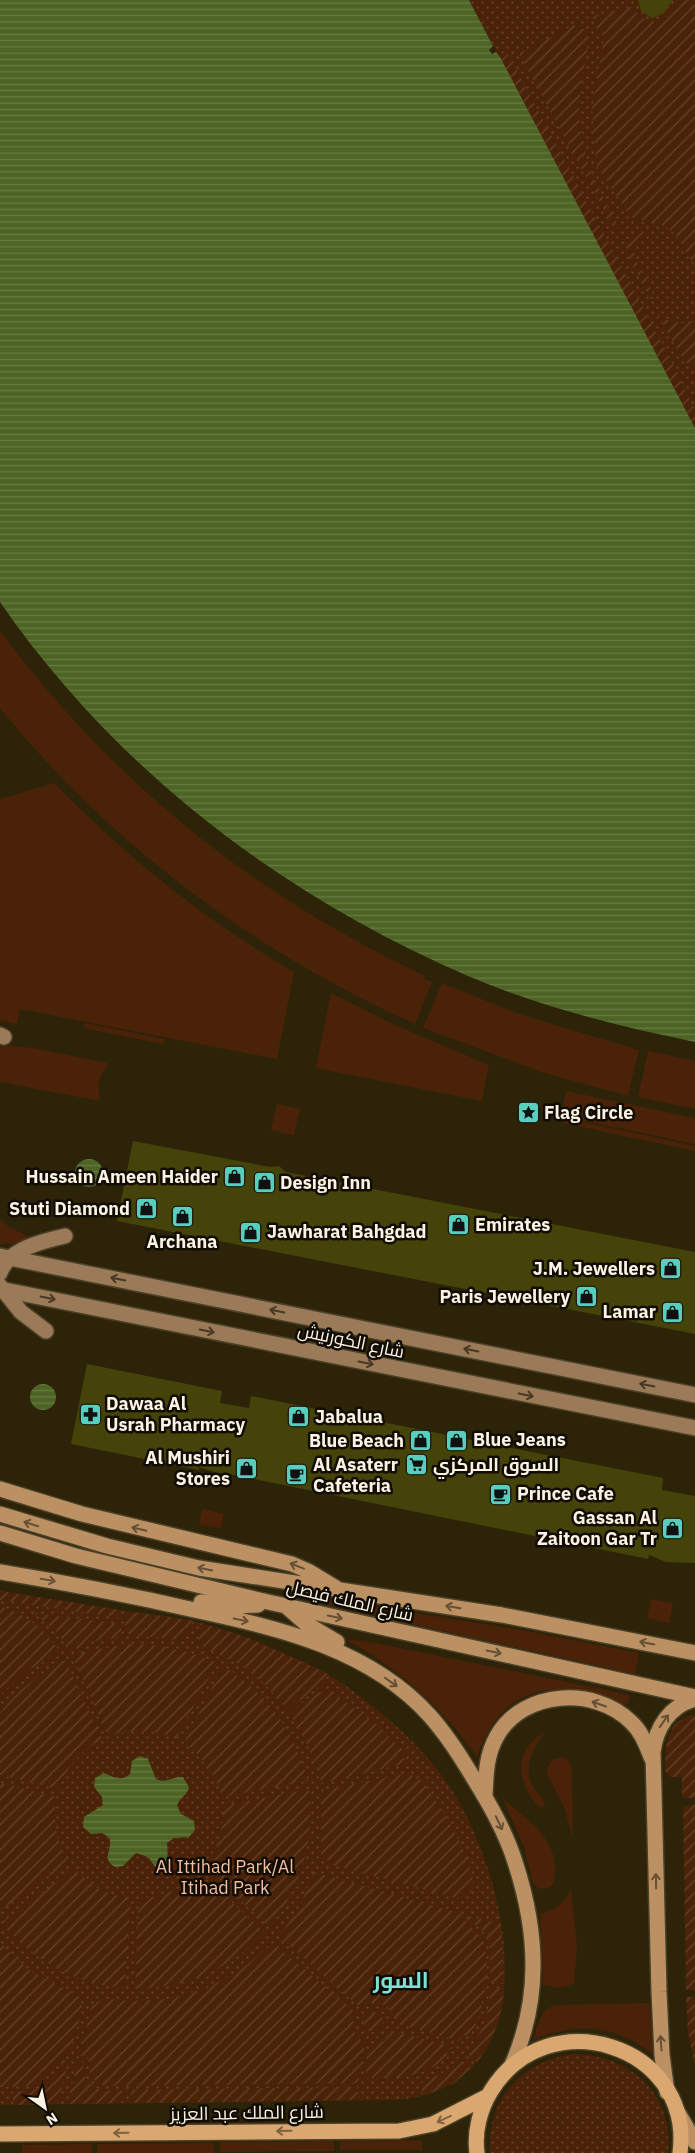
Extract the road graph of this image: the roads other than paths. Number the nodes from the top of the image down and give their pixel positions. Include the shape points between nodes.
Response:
1 (65, 1236) dead end
2 (5, 1257) edge
3 (0, 1273) edge
4 (0, 1288) edge
5 (46, 1331) dead end
6 (695, 1395) edge
7 (695, 1428) edge
8 (0, 1490) edge
9 (0, 1514) edge
10 (0, 1533) edge
11 (0, 1572) edge
12 (340, 1590) junction
13 (153, 1600) junction
14 (268, 1602) junction
15 (287, 1607) junction
16 (695, 1653) edge
17 (357, 1662) junction
18 (695, 1698) edge
19 (653, 1762) junction
20 (485, 1796) junction
21 (511, 2067) junction
22 (668, 2092) junction
23 (488, 2096) junction
24 (675, 2108) junction
25 (0, 2134) edge
26 (695, 2142) edge
27 (477, 2153) edge
28 (680, 2153) edge

1 - 2 main road
2 - 3 main road
6 -> 2 main road, شارع الكورنيش
4 - 5 main road via 21,1312
4 -> 7 main road, شارع الكورنيش
12 -> 8 main road via 292,1564 82,1514
12 -> 9 main road, شارع الملك فيصل via 236,1575 153,1558
10 - 14 main road, شارع الملك فيصل via 76,1556
11 -> 13 main road
16 -> 12 main road, شارع الملك فيصل via 502,1615
13 - 14 main road via 170,1596 236,1606
13 -> 17 main road via 275,1628 331,1648
14 - 15 main road, شارع الملك فيصل
15 - 17 main road via 305,1623 343,1646
15 -> 18 main road, شارع الملك فيصل
17 -> 20 main road via 396,1685 429,1714
19 -> 18 main road via 654,1741 663,1721 675,1708
19 -> 20 main road via 638,1730 616,1711 580,1699 549,1700 522,1710 498,1734 489,1756
22 -> 19 main road via 662,2055 659,1992
20 -> 21 main road via 514,1858 527,1905 533,1958 532,2001 525,2033
21 - 22 highway via 532,2052 556,2043 595,2042 620,2049 637,2059 652,2071
21 - 23 highway
22 - 24 highway
23 -> 25 highway, شارع الملك عبد العزيز via 433,2124 399,2131
23 - 27 highway via 479,2122
24 - 26 main road
24 - 28 highway via 681,2136

